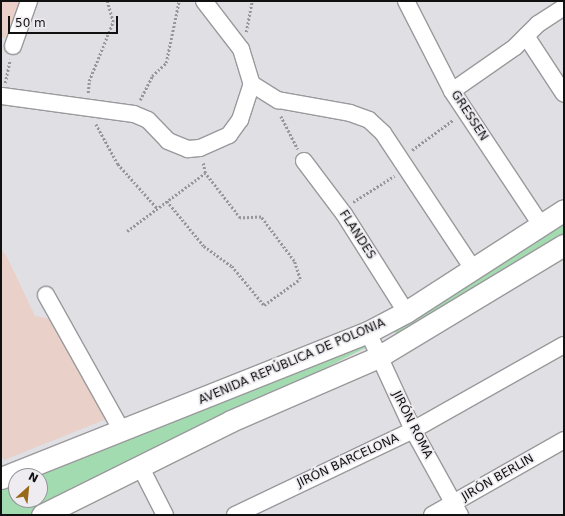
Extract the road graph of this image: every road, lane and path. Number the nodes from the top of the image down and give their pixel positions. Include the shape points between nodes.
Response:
1 (29, 1) edge
2 (107, 1) edge
3 (179, 1) edge
4 (204, 1) edge
5 (252, 1) edge
6 (413, 4) edge
7 (564, 8) edge
8 (245, 36) dead end
9 (526, 36) junction
10 (13, 46) joint
11 (252, 84) junction
12 (452, 91) junction
13 (564, 94) edge
14 (2, 96) edge
15 (278, 100) junction
16 (87, 107) junction
17 (466, 111) junction
18 (134, 114) junction
19 (200, 148) junction
20 (304, 161) joint
21 (403, 163) junction
22 (205, 173) junction
23 (167, 201) junction
24 (157, 208) junction
25 (340, 210) junction
26 (564, 210) edge
27 (541, 225) junction
28 (127, 231) dead end
29 (564, 245) edge
30 (473, 268) junction
31 (46, 295) dead end
32 (406, 312) junction
33 (368, 332) junction
34 (564, 345) edge
35 (378, 356) junction
36 (413, 430) junction
37 (122, 431) junction
38 (564, 440) edge
39 (140, 466) junction
40 (1, 478) edge
41 (457, 510) edge
42 (42, 515) edge
43 (165, 515) edge
44 (235, 515) edge
45 (432, 515) edge

1 - 10 street
2 - 16 path via 113,22 89,81
3 - 18 path via 166,64 152,76
4 - 11 street via 241,49
5 - 8 path
6 - 12 street, GRESSEN
7 - 9 street via 538,24
9 - 12 street via 515,47
9 - 13 street
10 - 14 path
11 - 15 street
11 - 19 street via 240,120 229,135
12 - 17 street, GRESSEN
14 - 16 street
15 - 20 path via 282,118
15 - 21 street via 350,113 368,120 383,133
16 - 18 street
16 - 24 path via 118,164
17 - 21 path
17 - 27 street, GRESSEN
18 - 19 street via 148,120 168,141 188,149
19 - 22 path
20 - 25 street, FLANDES
21 - 25 path
21 - 30 street
22 - 23 path
22 - 23 path via 240,218 261,217 294,261 300,279 264,305 232,266 204,246
23 - 24 path
24 - 28 path
25 - 32 street, FLANDES
26 - 27 main road, AVENIDA REPÚBLICA DE POLONIA
27 - 30 main road, AVENIDA REPÚBLICA DE POLONIA
29 - 35 main road
30 - 32 main road, AVENIDA REPÚBLICA DE POLONIA
31 - 37 street
32 - 33 main road, AVENIDA REPÚBLICA DE POLONIA
33 - 35 street, JIRÓN ROMA
33 - 37 main road, AVENIDA REPÚBLICA DE POLONIA
34 - 36 street, JIRÓN BARCELONA
35 - 36 street, JIRÓN ROMA
35 - 39 main road via 231,421
36 - 41 street, JIRÓN ROMA
36 - 44 street, JIRÓN BARCELONA
37 - 40 main road, AVENIDA REPÚBLICA DE POLONIA
38 - 41 street, JIRÓN BERLIN
39 - 42 main road
39 - 43 street
41 - 45 street, JIRÓN BERLIN

